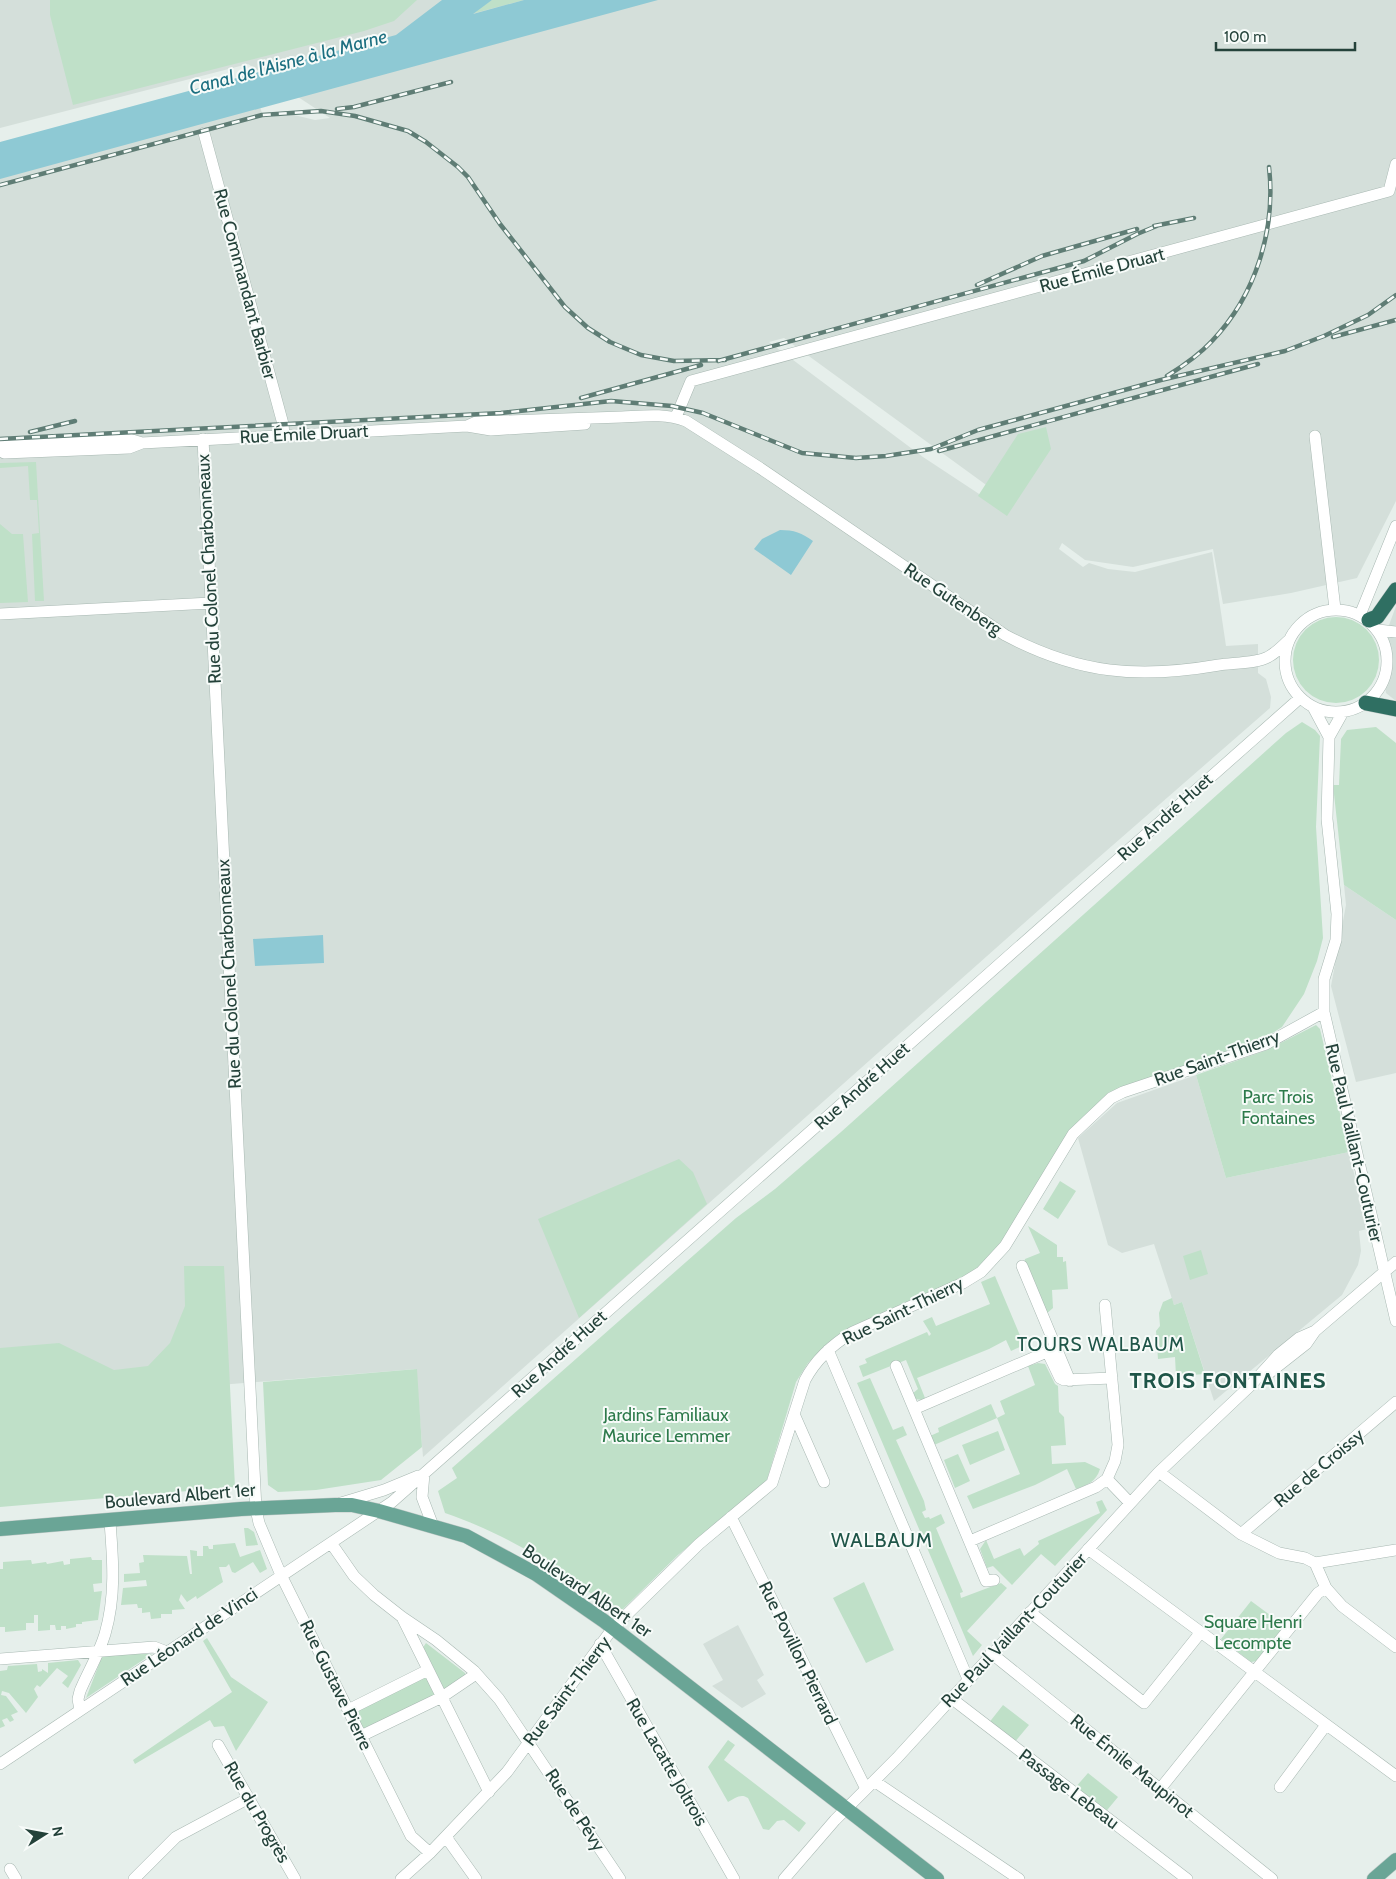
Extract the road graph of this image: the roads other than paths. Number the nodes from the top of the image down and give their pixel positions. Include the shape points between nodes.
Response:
1 (204, 134) dead end
2 (1396, 164) edge
3 (676, 417) junction
4 (284, 436) junction
5 (1315, 436) dead end
6 (203, 439) junction
7 (142, 443) junction
8 (0, 446) edge
9 (0, 454) edge
10 (1396, 526) edge
11 (1396, 590) edge
12 (211, 603) junction
13 (1335, 608) junction
14 (0, 614) edge
15 (1369, 622) junction
16 (1396, 632) edge
17 (1288, 640) junction
18 (1396, 657) edge
19 (1266, 658) junction
20 (1286, 671) junction
21 (1386, 672) junction
22 (1300, 698) junction
23 (1366, 702) junction
24 (1314, 707) junction
25 (1396, 709) edge
26 (1343, 712) junction
27 (1329, 737) junction
28 (1324, 1012) junction
29 (1396, 1262) edge
30 (1022, 1266) dead end
31 (1390, 1272) edge
32 (1392, 1289) edge
33 (1105, 1305) dead end
34 (1396, 1321) edge
35 (828, 1350) junction
36 (1052, 1350) junction
37 (896, 1366) dead end
38 (1112, 1378) junction
39 (1396, 1402) edge
40 (914, 1408) junction
41 (794, 1414) junction
42 (1159, 1472) junction
43 (424, 1474) junction
44 (1107, 1479) junction
45 (824, 1482) dead end
46 (1130, 1503) junction
47 (335, 1505) junction
48 (256, 1508) junction
49 (379, 1511) junction
50 (731, 1517) junction
51 (110, 1522) junction
52 (433, 1526) junction
53 (0, 1529) edge
54 (1241, 1534) junction
55 (970, 1541) junction
56 (331, 1543) junction
57 (1088, 1549) junction
58 (1396, 1550) edge
59 (1315, 1563) junction
60 (281, 1575) junction
61 (994, 1580) dead end
62 (1326, 1588) junction
63 (1030, 1612) junction
64 (402, 1618) junction
65 (618, 1623) junction
66 (1201, 1632) junction
67 (600, 1644) junction
68 (1396, 1647) edge
69 (99, 1649) junction
70 (167, 1652) junction
71 (991, 1653) junction
72 (0, 1659) edge
73 (428, 1670) junction
74 (1255, 1672) junction
75 (476, 1674) junction
76 (968, 1679) junction
77 (442, 1697) junction
78 (950, 1698) junction
79 (80, 1710) junction
80 (348, 1710) junction
81 (1326, 1724) junction
82 (361, 1736) junction
83 (529, 1741) junction
84 (218, 1745) dead end
85 (0, 1764) edge
86 (1396, 1776) edge
87 (870, 1785) junction
88 (1280, 1787) dead end
89 (1160, 1789) junction
90 (489, 1792) junction
91 (249, 1798) junction
92 (845, 1810) junction
93 (446, 1837) junction
94 (430, 1853) junction
95 (1396, 1860) edge
96 (10, 1869) dead end
97 (16, 1879) edge
98 (134, 1879) edge
99 (295, 1879) edge
100 (401, 1879) edge
101 (476, 1879) edge
102 (620, 1879) edge
103 (734, 1879) edge
104 (784, 1879) edge
105 (937, 1879) edge
106 (1019, 1879) edge
107 (1187, 1879) edge
108 (1272, 1879) edge
109 (1374, 1879) edge

1 - 4 street, Rue Commandant Barbier
2 - 3 street, Rue Émile Druart via 1389,191 691,381
3 - 4 street, Rue Émile Druart via 621,417 558,427 491,430 467,426
3 - 19 street, Rue Gutenberg via 716,438 1005,635 1050,656 1127,673 1169,672
4 - 6 street, Rue Émile Druart
5 - 13 street
6 - 7 street, Rue Émile Druart
6 - 12 street, Rue du Colonel Charbonneaux
7 - 8 street, Rue Émile Druart via 129,439
7 - 9 street, Rue Émile Druart via 129,448
10 - 15 street
11 - 15 highway via 1377,617
12 - 14 street
12 - 48 street, Rue du Colonel Charbonneaux
13 - 15 street
13 - 17 street via 1313,614 1297,627
15 - 16 street
15 - 21 street via 1384,642 1388,657
17 - 19 street
17 - 20 street
18 - 21 street
19 - 20 street
20 - 22 street
21 - 23 street via 1377,692
22 - 24 street
22 - 43 street, Rue André Huet
23 - 25 highway
23 - 26 street
24 - 26 street via 1328,712
24 - 27 street
26 - 27 street
27 - 28 street, Rue Paul Vaillant-Couturier via 1327,819 1337,928 1324,979
28 - 31 street, Rue Paul Vaillant-Couturier
28 - 35 street, Rue Saint-Thierry via 1266,1044 1111,1098 1073,1134 1005,1246 981,1272 853,1332
29 - 31 street
30 - 36 street
31 - 32 street
31 - 42 street, Rue Paul Vaillant-Couturier via 1315,1331 1299,1338 1278,1355
32 - 34 street
33 - 38 street
35 - 41 street, Rue Saint-Thierry via 813,1365
35 - 76 street
36 - 38 street via 1070,1381
36 - 40 street
37 - 40 street
38 - 44 street via 1118,1445
39 - 54 street, Rue de Croissy
40 - 55 street
41 - 45 street
41 - 50 street, Rue Saint-Thierry via 772,1483
42 - 46 street, Rue Paul Vaillant-Couturier
42 - 54 street
43 - 47 street
43 - 49 street, Rue André Huet
43 - 52 street via 422,1497
44 - 46 street
44 - 55 street via 1096,1487
46 - 57 street, Rue Paul Vaillant-Couturier
47 - 48 main road, Boulevard Albert 1er
47 - 49 main road, Boulevard Albert 1er
48 - 51 main road, Boulevard Albert 1er
48 - 60 street, Rue Gustave Pierre
49 - 52 main road, Boulevard Albert 1er
49 - 56 street, Rue Léonard de Vinci
50 - 65 street, Rue Saint-Thierry
50 - 87 street, Rue Povillon Pierrard
51 - 53 main road, Boulevard Albert 1er
51 - 69 street via 114,1584 108,1622
52 - 65 main road, Boulevard Albert 1er via 466,1536
54 - 59 street via 1279,1553
55 - 61 street via 986,1581
56 - 60 street, Rue Léonard de Vinci
56 - 64 street via 354,1576
57 - 63 street, Rue Paul Vaillant-Couturier
57 - 66 street
58 - 59 street
59 - 62 street
60 - 70 street, Rue Léonard de Vinci
60 - 80 street, Rue Gustave Pierre
62 - 68 street via 1342,1606
62 - 74 street via 1318,1593
63 - 66 street via 1144,1703
63 - 71 street, Rue Paul Vaillant-Couturier
64 - 73 street
64 - 75 street, Rue de Pévy via 436,1640
65 - 67 street, Rue Saint-Thierry
65 - 92 main road, Boulevard Albert 1er
66 - 74 street
67 - 83 street, Rue Saint-Thierry
67 - 103 street, Rue Lacatte Joltrois
69 - 70 street via 154,1647
69 - 72 street
69 - 79 street via 80,1691
70 - 79 street, Rue Léonard de Vinci
71 - 76 street, Rue Paul Vaillant-Couturier
71 - 89 street, Rue Émile Maupinot
73 - 77 street
73 - 80 street
74 - 81 street
74 - 89 street
75 - 77 street
75 - 83 street, Rue de Pévy via 499,1699
76 - 78 street, Rue Paul Vaillant-Couturier
77 - 82 street
77 - 90 street
78 - 87 street, Rue Paul Vaillant-Couturier
78 - 107 street, Passage Lebeau
79 - 85 street, Rue Léonard de Vinci
80 - 82 street, Rue Gustave Pierre
81 - 86 street
81 - 88 street
82 - 94 street, Rue Gustave Pierre via 411,1836
83 - 90 street, Rue Saint-Thierry
83 - 102 street, Rue de Pévy
84 - 91 street, Rue du Progrès
87 - 92 street, Rue Paul Vaillant-Couturier
87 - 106 street
89 - 108 street, Rue Émile Maupinot
90 - 93 street, Rue Saint-Thierry
91 - 98 street via 176,1837
91 - 99 street, Rue du Progrès
92 - 104 street, Rue Paul Vaillant-Couturier
92 - 105 main road, Boulevard Albert 1er
93 - 94 street, Rue Saint-Thierry
93 - 101 street
94 - 100 street, Rue Saint-Thierry
95 - 109 main road
96 - 97 street

